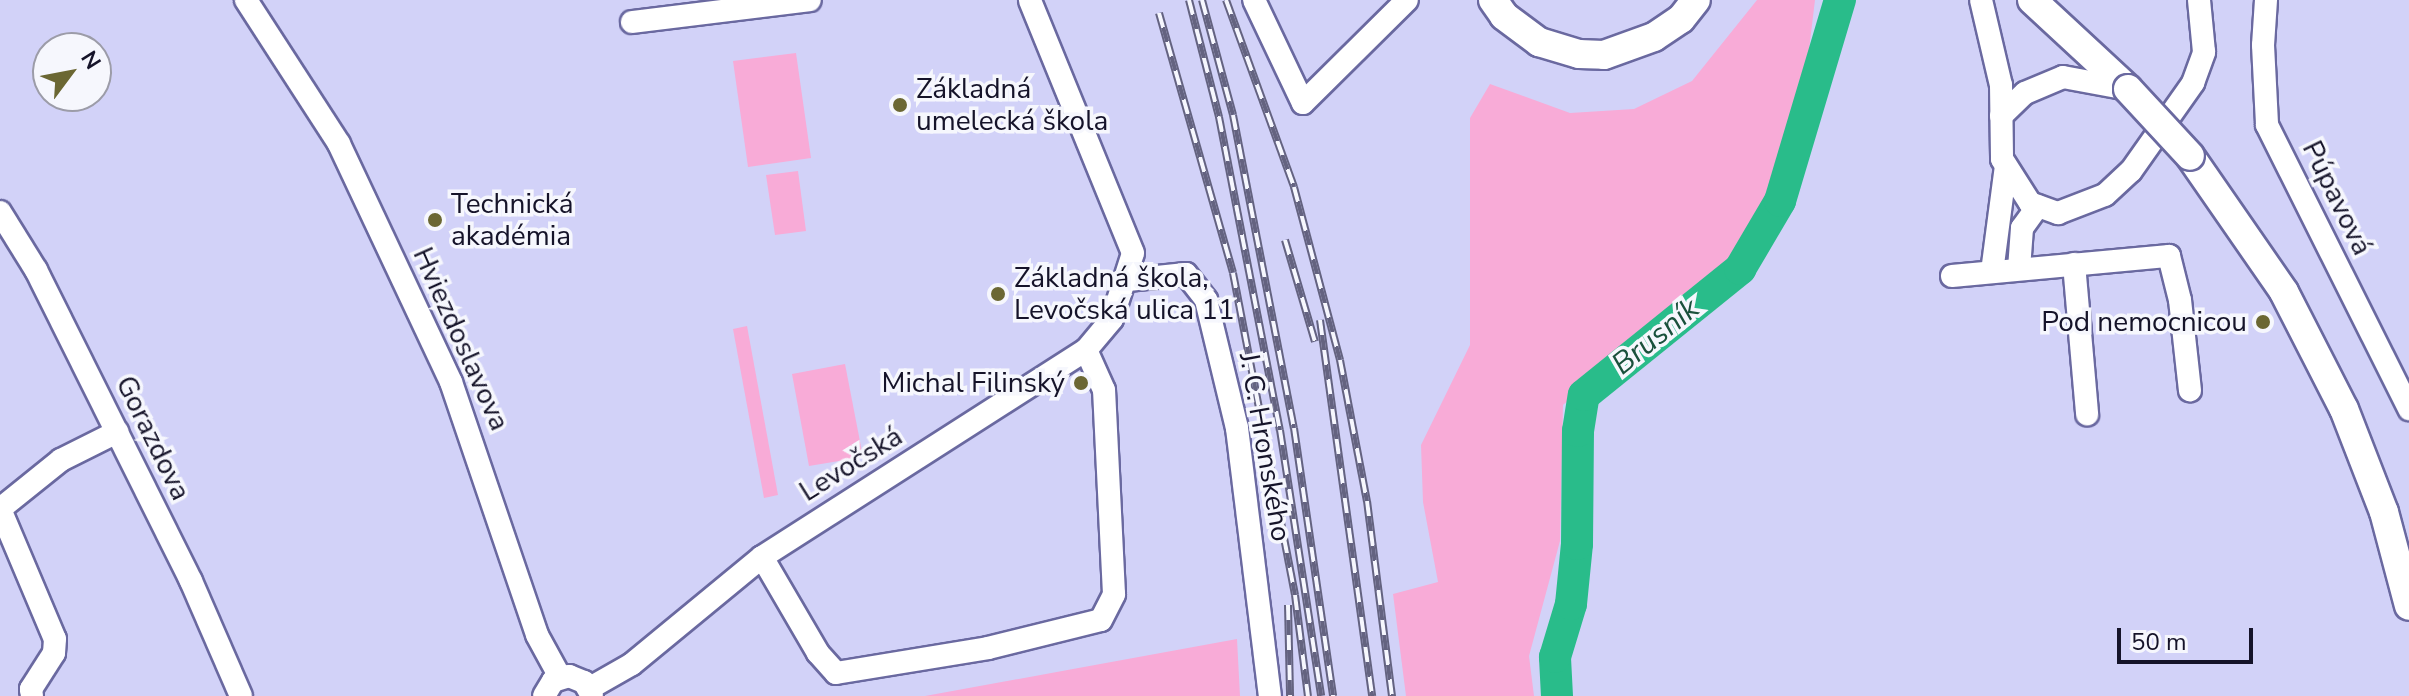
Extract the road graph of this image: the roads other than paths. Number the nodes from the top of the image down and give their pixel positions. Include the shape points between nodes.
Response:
1 (246, 0) edge
2 (810, 0) edge
3 (1030, 0) edge
4 (1254, 0) edge
5 (1407, 0) edge
6 (1493, 0) edge
7 (1696, 0) edge
8 (1981, 0) edge
9 (2199, 0) edge
10 (2266, 0) edge
11 (2046, 6) edge
12 (632, 22) dead end
13 (2128, 89) junction
14 (2001, 116) junction
15 (2006, 166) junction
16 (2038, 206) junction
17 (0, 212) edge
18 (2074, 264) junction
19 (2019, 269) junction
20 (1992, 272) junction
21 (1952, 276) dead end
22 (1128, 280) junction
23 (1086, 350) junction
24 (2190, 390) dead end
25 (2409, 409) edge
26 (2087, 414) dead end
27 (117, 432) junction
28 (0, 509) edge
29 (762, 557) junction
30 (2409, 606) edge
31 (560, 677) junction
32 (591, 692) edge
33 (32, 696) edge
34 (241, 696) edge
35 (544, 696) edge
36 (1270, 696) edge

1 - 31 street, Hviezdoslavova via 339,144 444,368 480,456 537,635
2 - 12 street
3 - 22 street via 1133,253
4 - 5 street via 1303,103
6 - 7 main road via 1504,16 1539,42 1604,55 1654,37
8 - 14 street via 1997,56
9 - 16 street via 2204,52 2193,83 2152,144 2105,195 2058,213
10 - 25 street, Púpavová via 2267,125
11 - 13 main road
13 - 14 street via 2063,77 2025,93
13 - 30 main road, bridge via 2190,156 2284,292 2338,395 2384,512
14 - 15 street
15 - 16 street via 2030,203
15 - 20 street
16 - 19 street via 2018,239
17 - 27 street, Gorazdova via 36,270
18 - 19 street
18 - 24 street via 2169,256 2180,300
18 - 26 street
19 - 20 street
20 - 21 street
22 - 23 street, Levočská via 1112,319
22 - 36 street, J. C. Hronského via 1186,274 1206,300 1237,428
23 - 29 street, Levočská
23 - 29 street via 1104,390 1114,594 1101,620 988,648 836,673 818,653
27 - 28 street via 61,460
27 - 34 street, Gorazdova
28 - 33 street via 55,639 54,653 31,689
29 - 32 street, Levočská
31 - 32 street via 577,677
31 - 35 street

